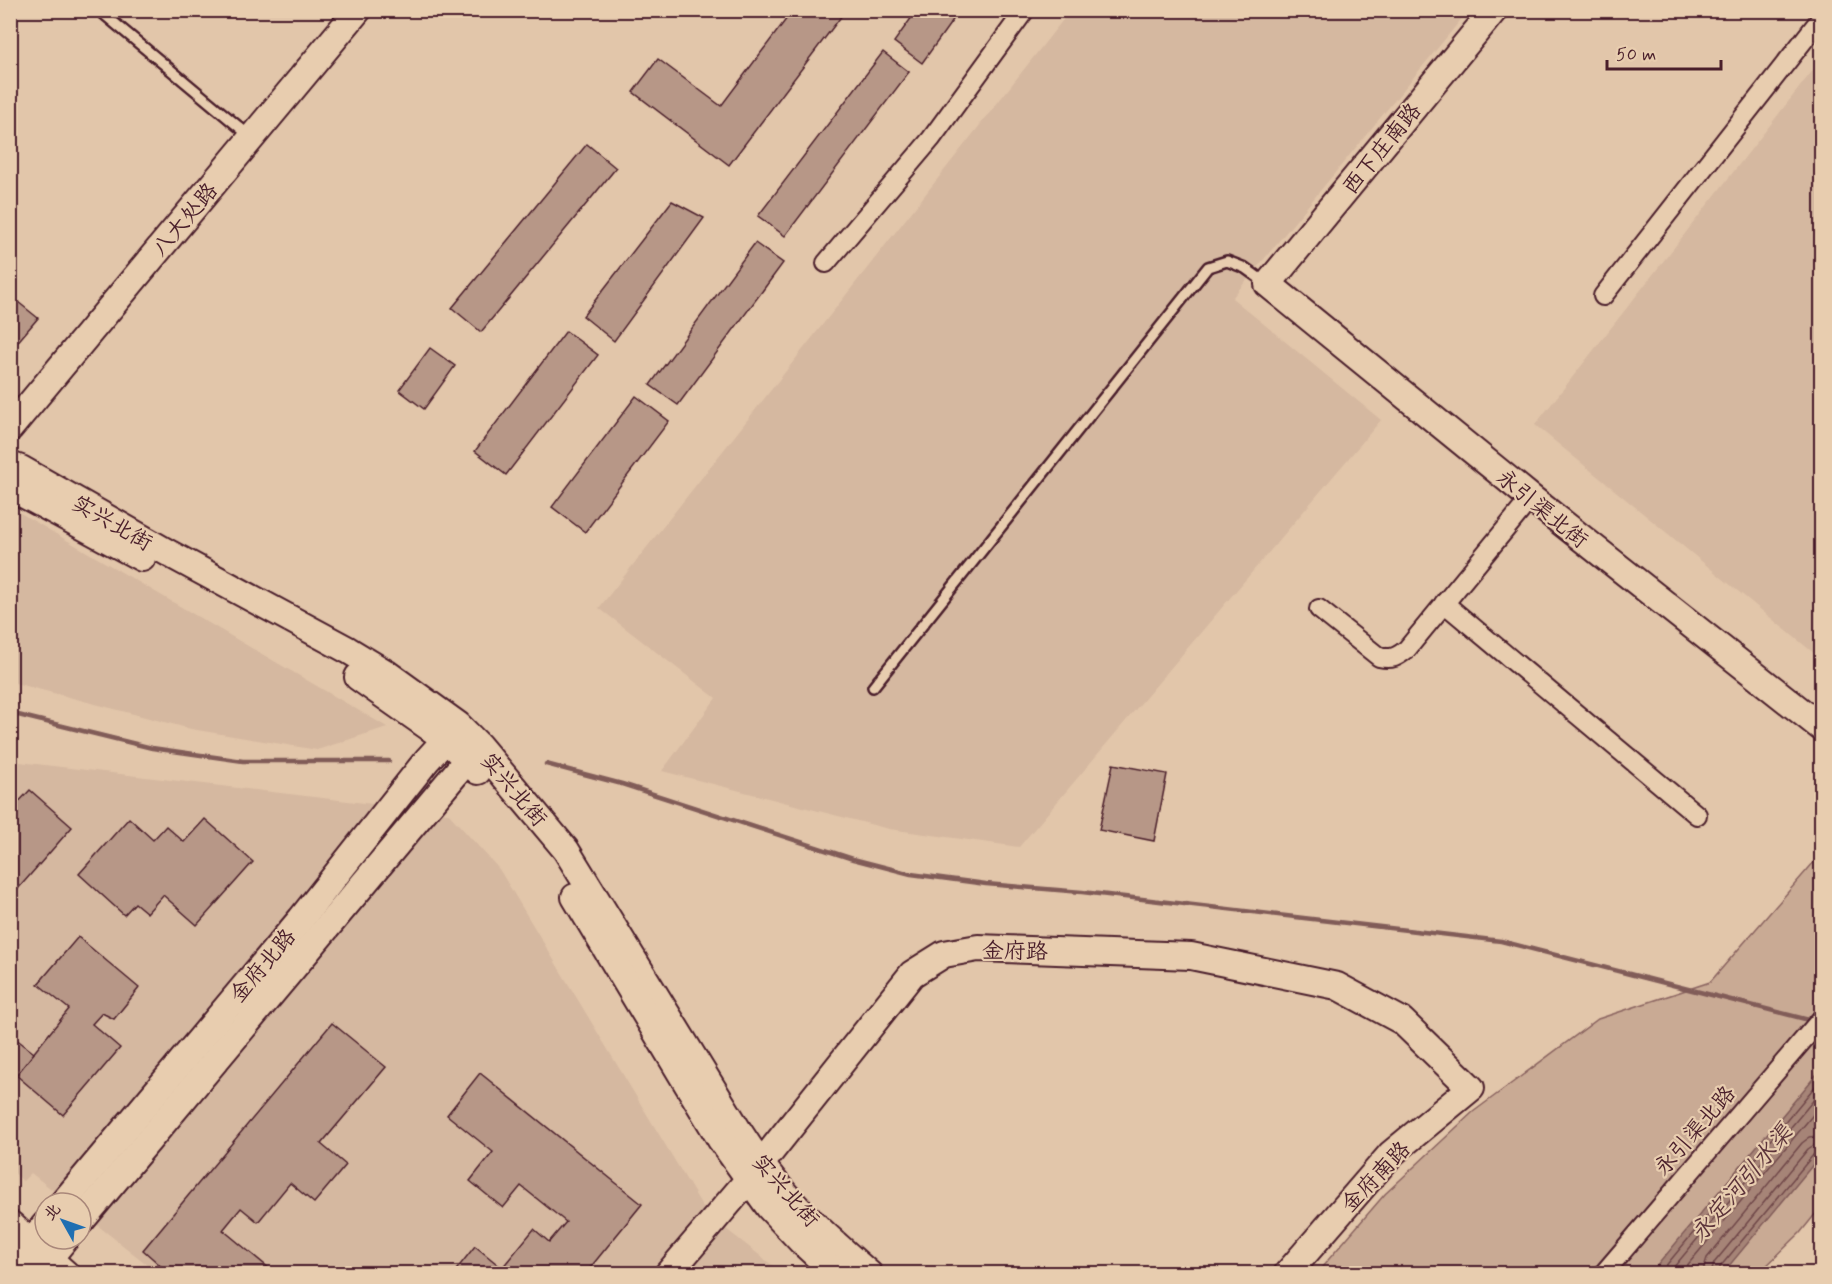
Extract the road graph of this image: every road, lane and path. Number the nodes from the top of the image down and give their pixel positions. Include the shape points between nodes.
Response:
1 (99, 10) edge
2 (358, 10) edge
3 (1025, 10) edge
4 (1494, 10) edge
5 (1821, 17) edge
6 (252, 138) junction
7 (826, 263) dead end
8 (1268, 284) junction
9 (1603, 296) dead end
10 (10, 428) edge
11 (10, 465) edge
12 (10, 487) edge
13 (1531, 498) junction
14 (1444, 603) junction
15 (1318, 609) dead end
16 (873, 687) dead end
17 (1821, 728) edge
18 (452, 732) junction
19 (473, 753) junction
20 (1697, 815) dead end
21 (1821, 1018) edge
22 (1471, 1088) joint
23 (755, 1171) junction
24 (73, 1191) edge
25 (93, 1207) edge
26 (10, 1224) edge
27 (45, 1255) edge
28 (10, 1266) edge
29 (668, 1274) edge
30 (837, 1274) edge
31 (869, 1274) edge
32 (1287, 1274) edge
33 (1603, 1274) edge

1 - 6 lane
2 - 6 main road, 八大处路
3 - 7 street via 931,139
4 - 8 main road, 西下庄南路
5 - 9 street
6 - 10 main road, 八大处路
8 - 13 main road, 永引渠北街
8 - 16 lane via 1227,261 1208,267
11 - 18 main road, 实兴北街 via 348,650 386,673
12 - 18 main road, 实兴北街 via 339,665
13 - 14 street
13 - 17 main road, 永引渠北街
14 - 15 street via 1407,649 1388,659 1379,657
14 - 20 street
18 - 19 main road, 实兴北街
18 - 24 main road, 金府北路
19 - 23 main road, 实兴北街 via 553,861 715,1130
19 - 25 main road, 金府北路
21 - 33 street, 永引渠北路
22 - 23 main road, 金府路 via 1402,1021 1337,986 1191,956 978,948 944,954 912,974
22 - 32 main road, 金府南路 via 1391,1154
23 - 29 main road, 金府路
23 - 30 main road, 实兴北街 via 769,1207
23 - 31 main road, 实兴北街
26 - 27 main road
27 - 28 main road

